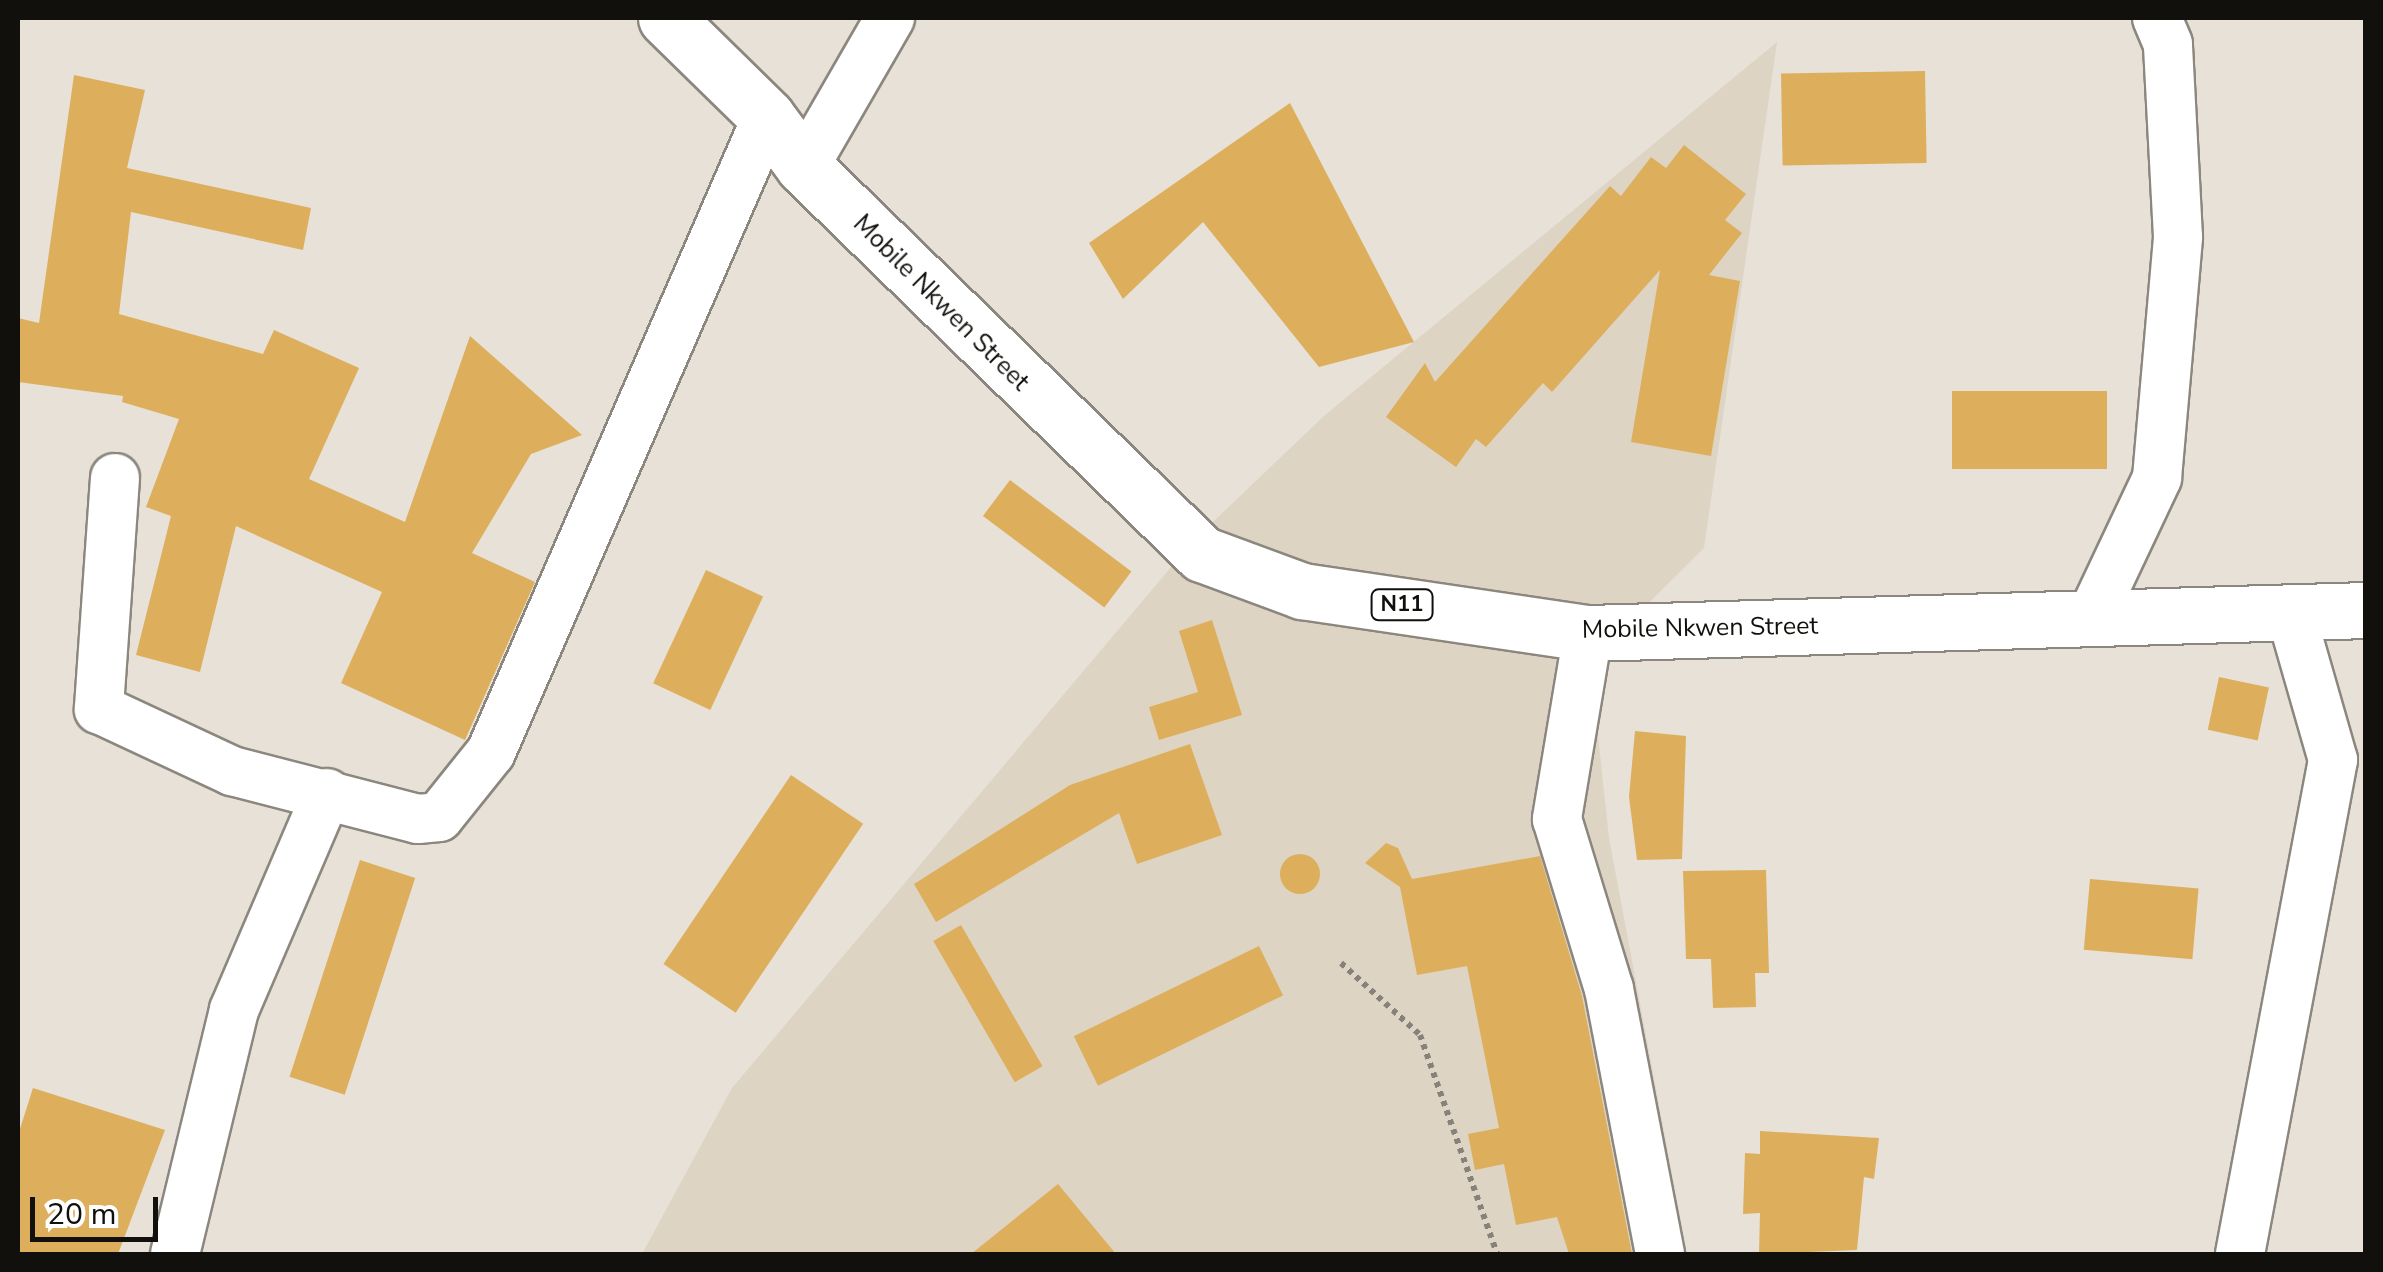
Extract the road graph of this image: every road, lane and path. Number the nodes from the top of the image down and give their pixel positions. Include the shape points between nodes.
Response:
1 (666, 18) edge
2 (890, 18) edge
3 (2157, 18) edge
4 (767, 118) junction
5 (804, 167) junction
6 (115, 478) dead end
7 (2366, 610) edge
8 (2292, 614) junction
9 (2090, 620) junction
10 (1588, 633) junction
11 (327, 793) junction
12 (1341, 963) dead end
13 (175, 1254) edge
14 (1498, 1254) edge
15 (1660, 1254) edge
16 (2240, 1254) edge

1 - 4 highway, Mobile Nkwen Street / N11
2 - 5 street
3 - 9 street via 2168,44 2178,237 2157,478
4 - 5 highway, Mobile Nkwen Street / N11
4 - 11 street via 492,752 439,818
5 - 10 highway, Mobile Nkwen Street / N11 via 1202,554 1302,591
6 - 11 street via 98,709 232,771
7 - 8 highway, Mobile Nkwen Street / N11
8 - 9 highway, Mobile Nkwen Street / N11
8 - 16 street via 2332,760
9 - 10 highway, Mobile Nkwen Street / N11
10 - 15 street via 1557,819 1609,989
11 - 13 street via 234,1010
12 - 14 path via 1420,1035

